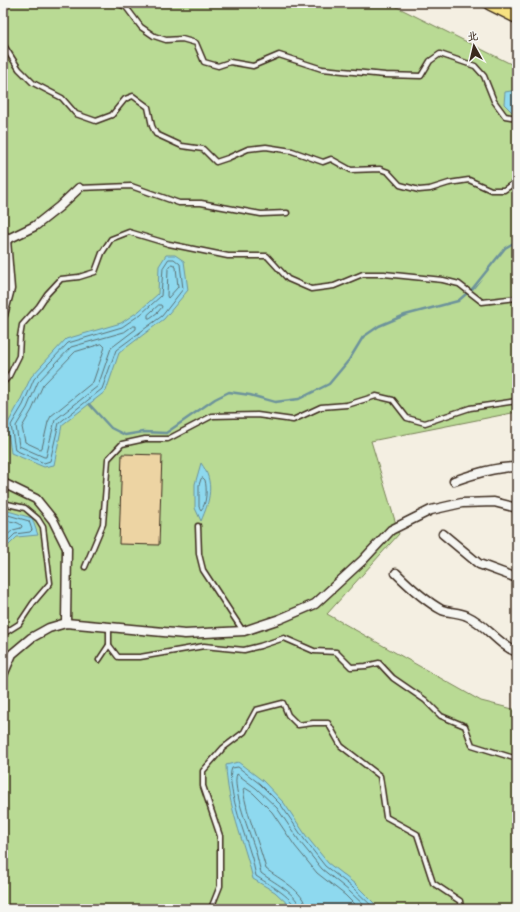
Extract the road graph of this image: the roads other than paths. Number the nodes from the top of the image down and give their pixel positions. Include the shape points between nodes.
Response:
1 (116, 3) edge
2 (491, 3) edge
3 (517, 16) edge
4 (3, 44) edge
5 (517, 118) edge
6 (517, 181) edge
7 (79, 188) joint
8 (287, 213) dead end
9 (4, 237) edge
10 (517, 298) edge
11 (3, 315) edge
12 (3, 383) edge
13 (517, 401) edge
14 (517, 467) edge
15 (454, 481) dead end
16 (3, 483) edge
17 (3, 503) edge
18 (517, 508) edge
19 (198, 526) dead end
20 (443, 534) dead end
21 (85, 567) dead end
22 (396, 573) dead end
23 (517, 578) edge
24 (66, 623) junction
25 (109, 627) junction
26 (244, 631) junction
27 (3, 634) edge
28 (109, 645) junction
29 (517, 652) edge
30 (99, 660) dead end
31 (3, 674) edge
32 (517, 759) edge
33 (213, 909) edge
34 (461, 909) edge

1 - 5 lane via 126,7 141,27 154,36 196,43 204,62 218,66 230,62 253,66 279,55 322,69 421,76 430,61 440,54 475,66 484,76 494,101 505,116
2 - 3 highway
4 - 6 lane via 19,69 33,83 62,98 76,114 96,121 112,115 125,99 133,96 148,107 156,134 182,146 203,149 216,162 248,149 266,147 292,151 323,162 331,159 351,170 380,169 388,172 400,185 419,190 469,180 491,190 504,190
7 - 8 lane via 131,186 179,203 201,203 261,214
7 - 9 street via 36,226
9 - 11 street via 10,289
10 - 12 lane via 482,302 459,284 384,274 363,274 334,286 311,289 288,279 267,256 228,256 169,244 129,232 111,240 102,253 95,272 61,279 47,294 22,325 19,356
13 - 21 lane via 470,408 425,423 407,418 393,400 376,396 347,405 321,407 293,420 257,415 212,416 168,439 145,439 122,444 108,459 103,524
14 - 15 street via 481,472
16 - 24 street via 36,499 53,520 67,548
17 - 27 lane via 25,508 43,527 50,584 19,624
18 - 26 street via 494,502 462,503 431,510 391,530 316,604
19 - 26 lane via 198,554 203,570
20 - 23 street via 479,564
22 - 29 street via 412,589 443,610 467,616
24 - 25 street
24 - 31 street via 49,628 31,638 12,654
25 - 26 street via 185,634
25 - 28 lane
28 - 30 lane
28 - 32 lane via 118,657 140,657 204,646 244,650 284,638 314,651 336,652 351,667 379,663 441,716 465,726 472,745
33 - 34 lane via 220,886 220,836 203,786 203,771 223,748 244,732 256,710 283,703 288,715 298,725 328,723 341,746 380,776 386,817 417,834 433,883 460,901

